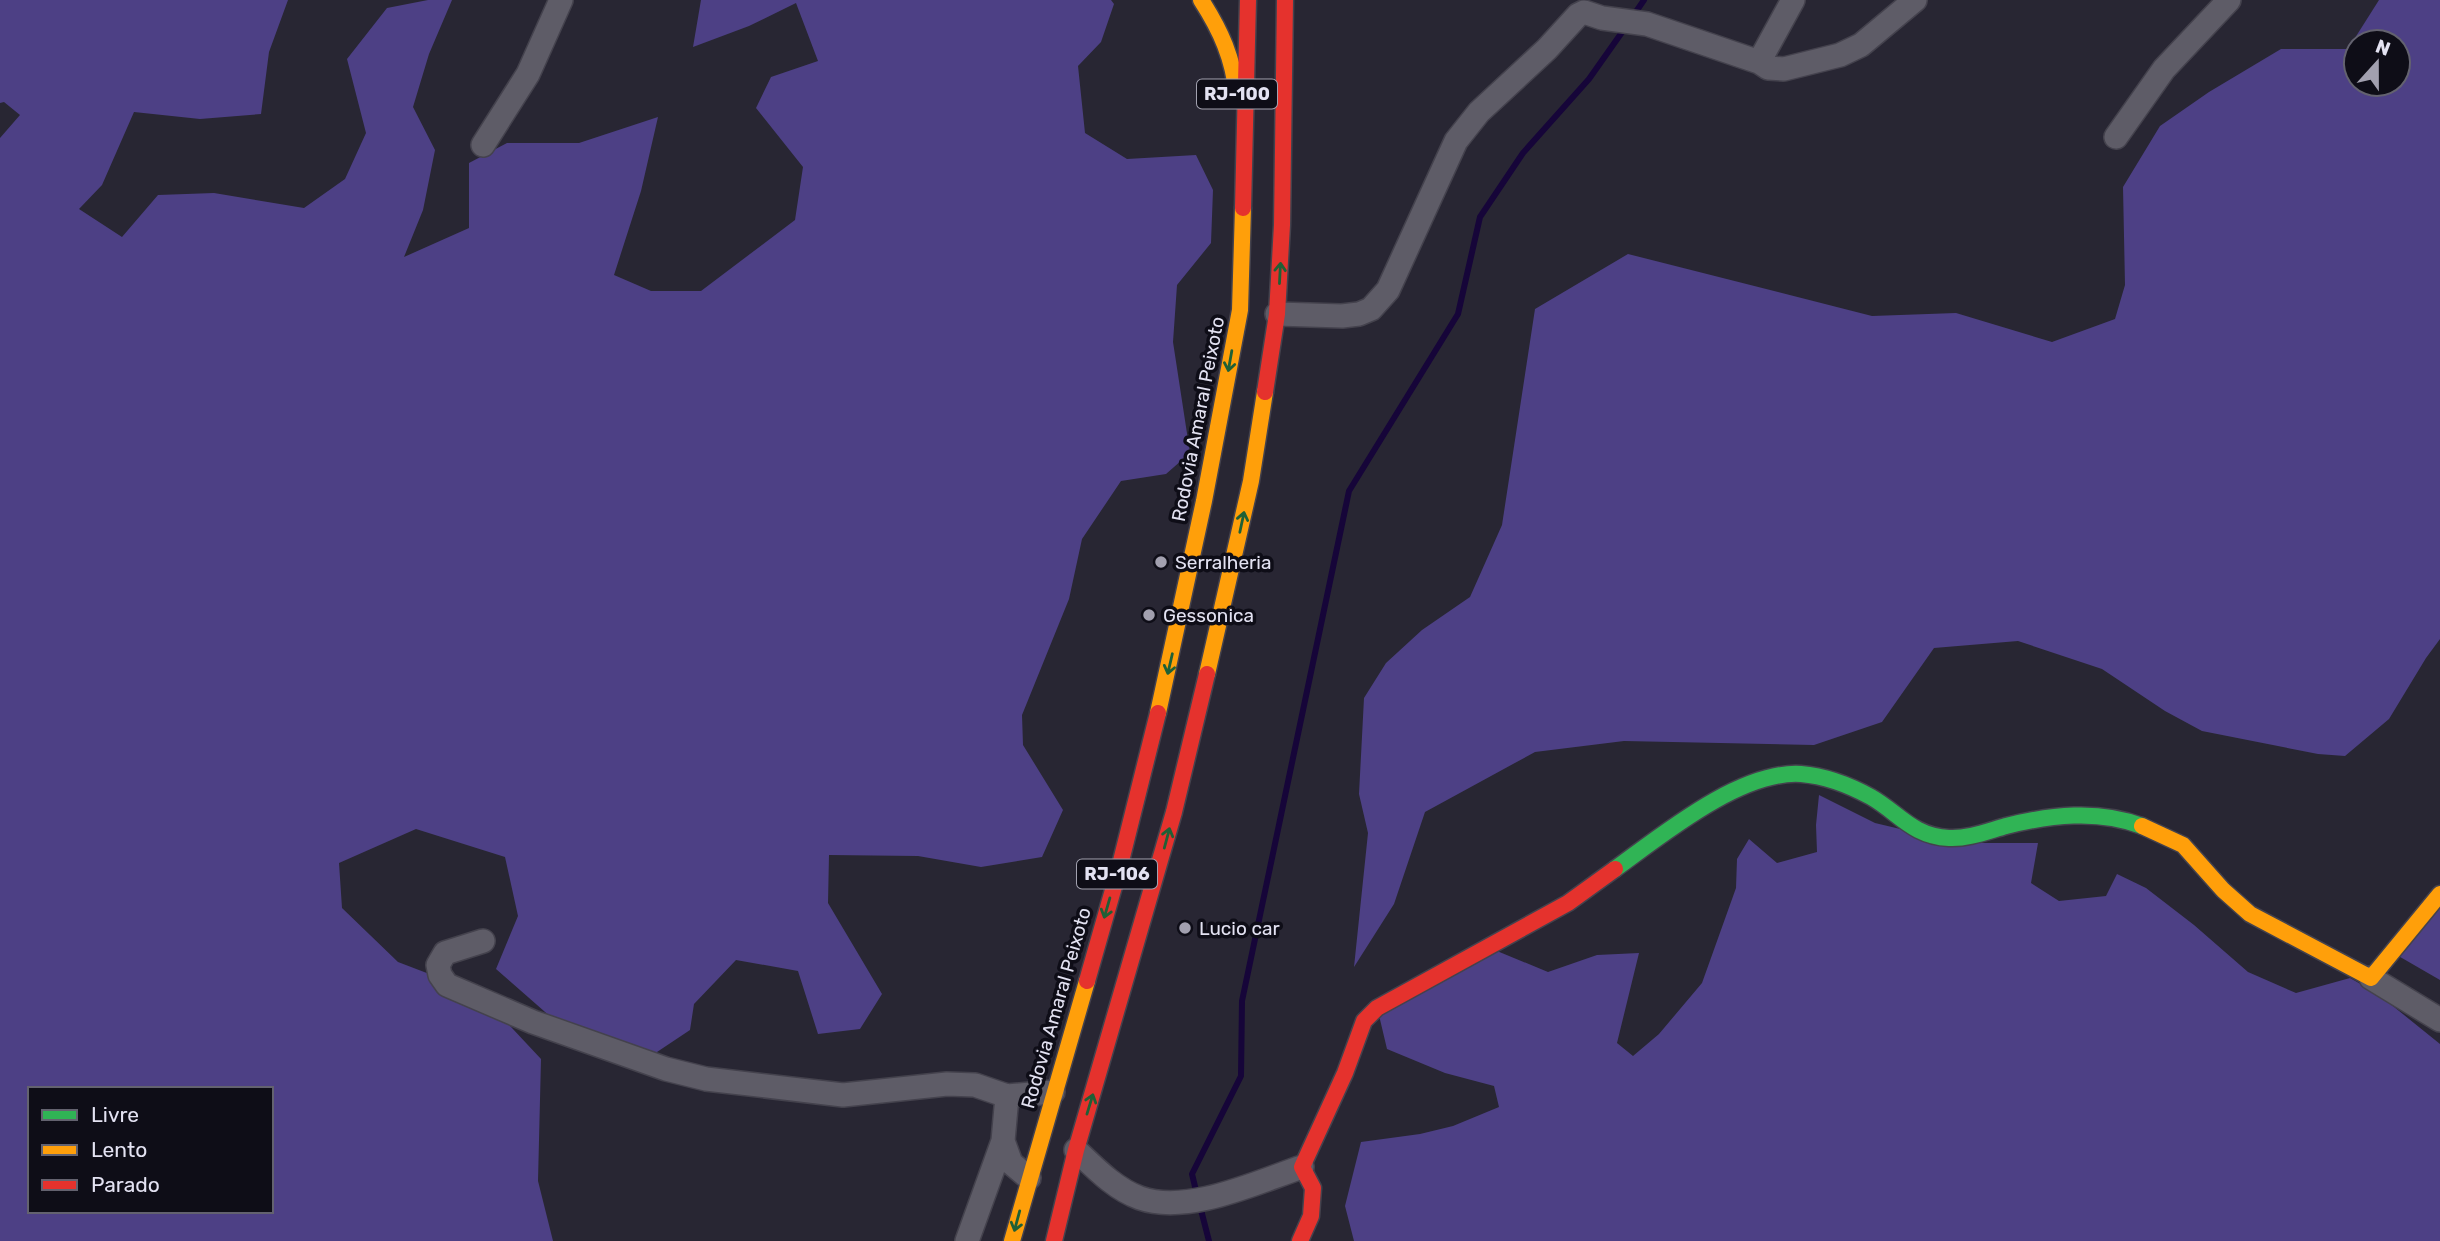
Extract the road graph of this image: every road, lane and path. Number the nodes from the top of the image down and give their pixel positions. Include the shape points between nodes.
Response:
1 (561, 0) edge
2 (1201, 0) edge
3 (1248, 0) edge
4 (1285, 0) edge
5 (1793, 0) edge
6 (1915, 0) edge
7 (2229, 0) edge
8 (1759, 62) junction
9 (2116, 137) dead end
10 (483, 145) dead end
11 (1244, 196) junction
12 (1278, 314) junction
13 (2440, 894) edge
14 (483, 941) dead end
15 (2371, 978) junction
16 (2440, 1020) edge
17 (1053, 1092) junction
18 (1007, 1096) junction
19 (1003, 1141) junction
20 (1076, 1150) junction
21 (1302, 1167) junction
22 (1029, 1178) junction
23 (968, 1241) edge
24 (1012, 1241) edge
25 (1054, 1241) edge
26 (1300, 1241) edge

1 - 10 street via 528,74
2 - 11 main road, RJ-100 via 1225,36 1235,71
3 - 11 main road, Rodovia Amaral Peixoto / RJ-106
12 -> 4 main road, RJ-106
5 - 8 street
6 - 8 street via 1861,45 1840,55 1784,69
7 - 9 street via 2164,69
8 - 12 street via 1647,24 1584,12 1456,141 1388,290 1371,309 1342,316
11 -> 17 main road, Rodovia Amaral Peixoto / RJ-106 via 1240,310 1195,548 1119,869
20 -> 12 main road, RJ-106 via 1164,848 1214,647 1251,481
13 - 15 main road
14 - 18 street via 445,953 438,965 447,985 533,1022 666,1069 706,1079 843,1095 947,1084 975,1086
15 - 16 street
15 - 21 main road via 2250,914 2183,845 2137,824 2072,815 1950,838 1910,827 1873,798 1837,781 1799,774 1757,780 1689,815 1569,903 1377,1008 1364,1021
17 - 18 street
17 - 22 main road, Rodovia Amaral Peixoto / RJ-106
18 - 19 street
19 - 22 street via 1012,1163
19 - 23 street
20 - 21 street via 1106,1178 1140,1198 1165,1203 1217,1196
20 - 25 main road, RJ-106
21 - 26 main road via 1313,1188 1311,1216
22 -> 24 main road, Rodovia Amaral Peixoto / RJ-106

